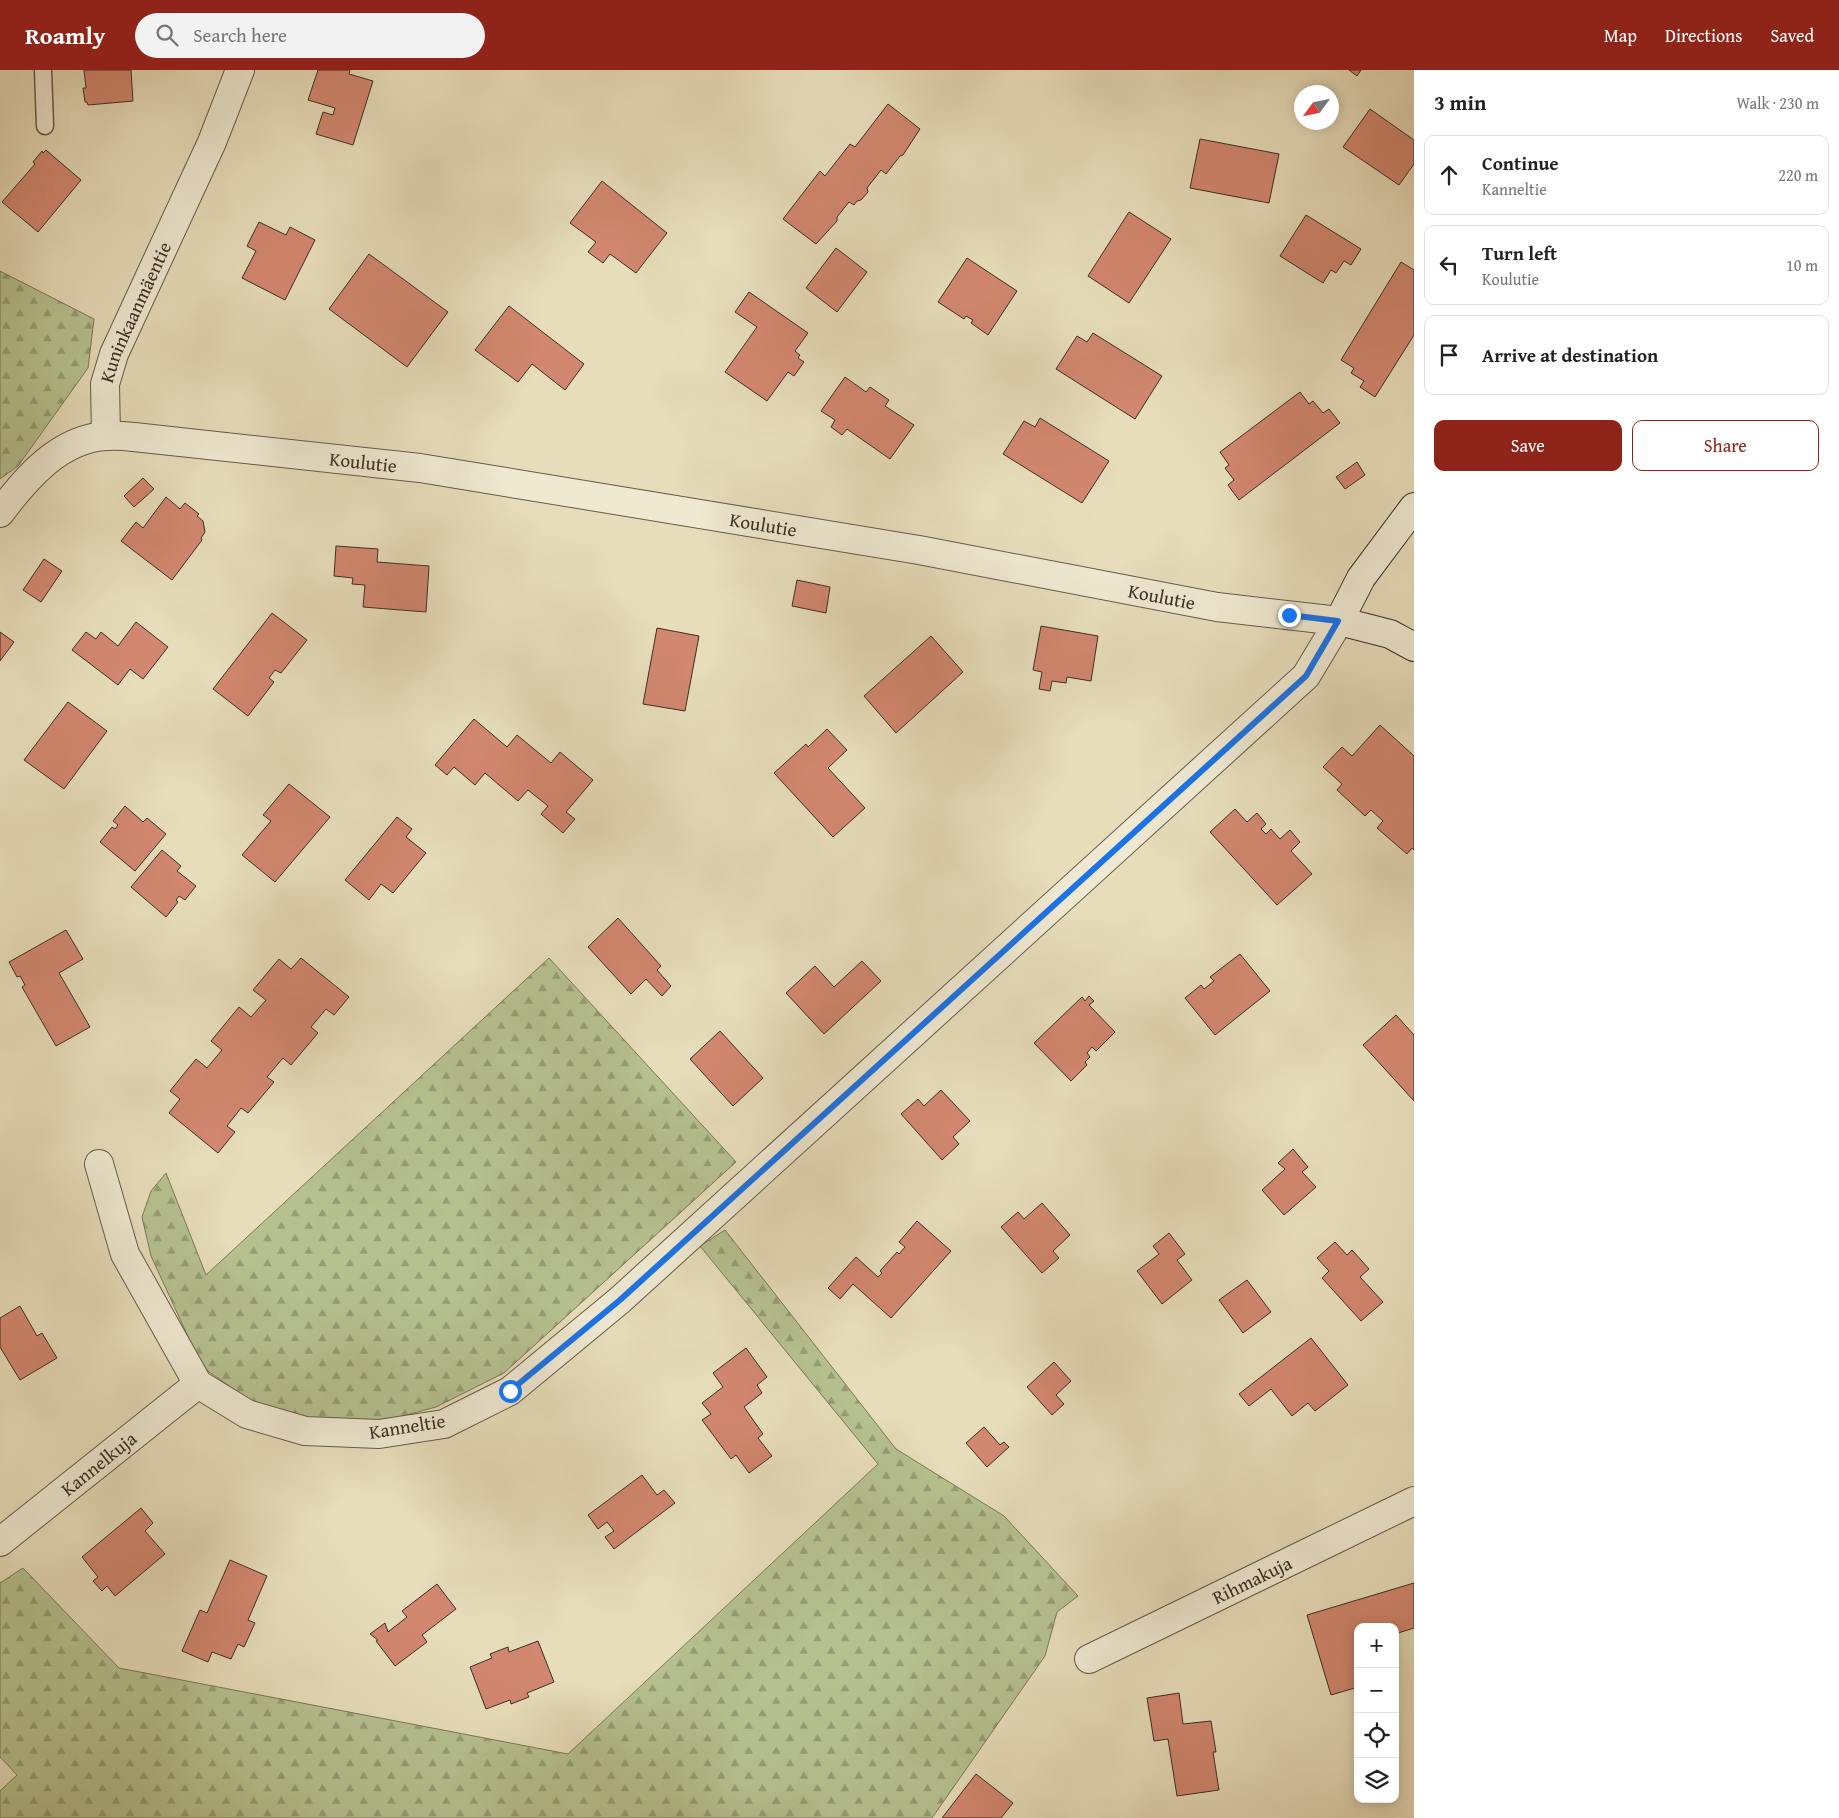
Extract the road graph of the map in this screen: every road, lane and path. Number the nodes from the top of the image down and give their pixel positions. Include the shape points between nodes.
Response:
1 (43, 70) edge
2 (240, 70) edge
3 (45, 126) dead end
4 (106, 436) junction
5 (1414, 507) edge
6 (0, 513) edge
7 (1338, 621) junction
8 (1414, 647) edge
9 (99, 1164) dead end
10 (198, 1384) junction
11 (1414, 1501) edge
12 (0, 1542) edge
13 (1089, 1659) dead end

1 - 3 lane
2 - 4 street, Kuninkaanmäentie via 212,142 114,354 106,384
4 - 6 street via 75,444 47,459
4 - 7 street, Koulutie via 134,436 420,468 919,550 1217,607
5 - 7 street, Kanneltie via 1361,578
7 - 8 street, Koulutie via 1390,634
7 - 10 street, Kanneltie via 1306,676 620,1300 510,1391 444,1424 379,1434 304,1431 247,1414
9 - 10 street, Kanneltie via 125,1254
10 - 12 street, Kannelkuja
11 - 13 street, Rihmakuja

